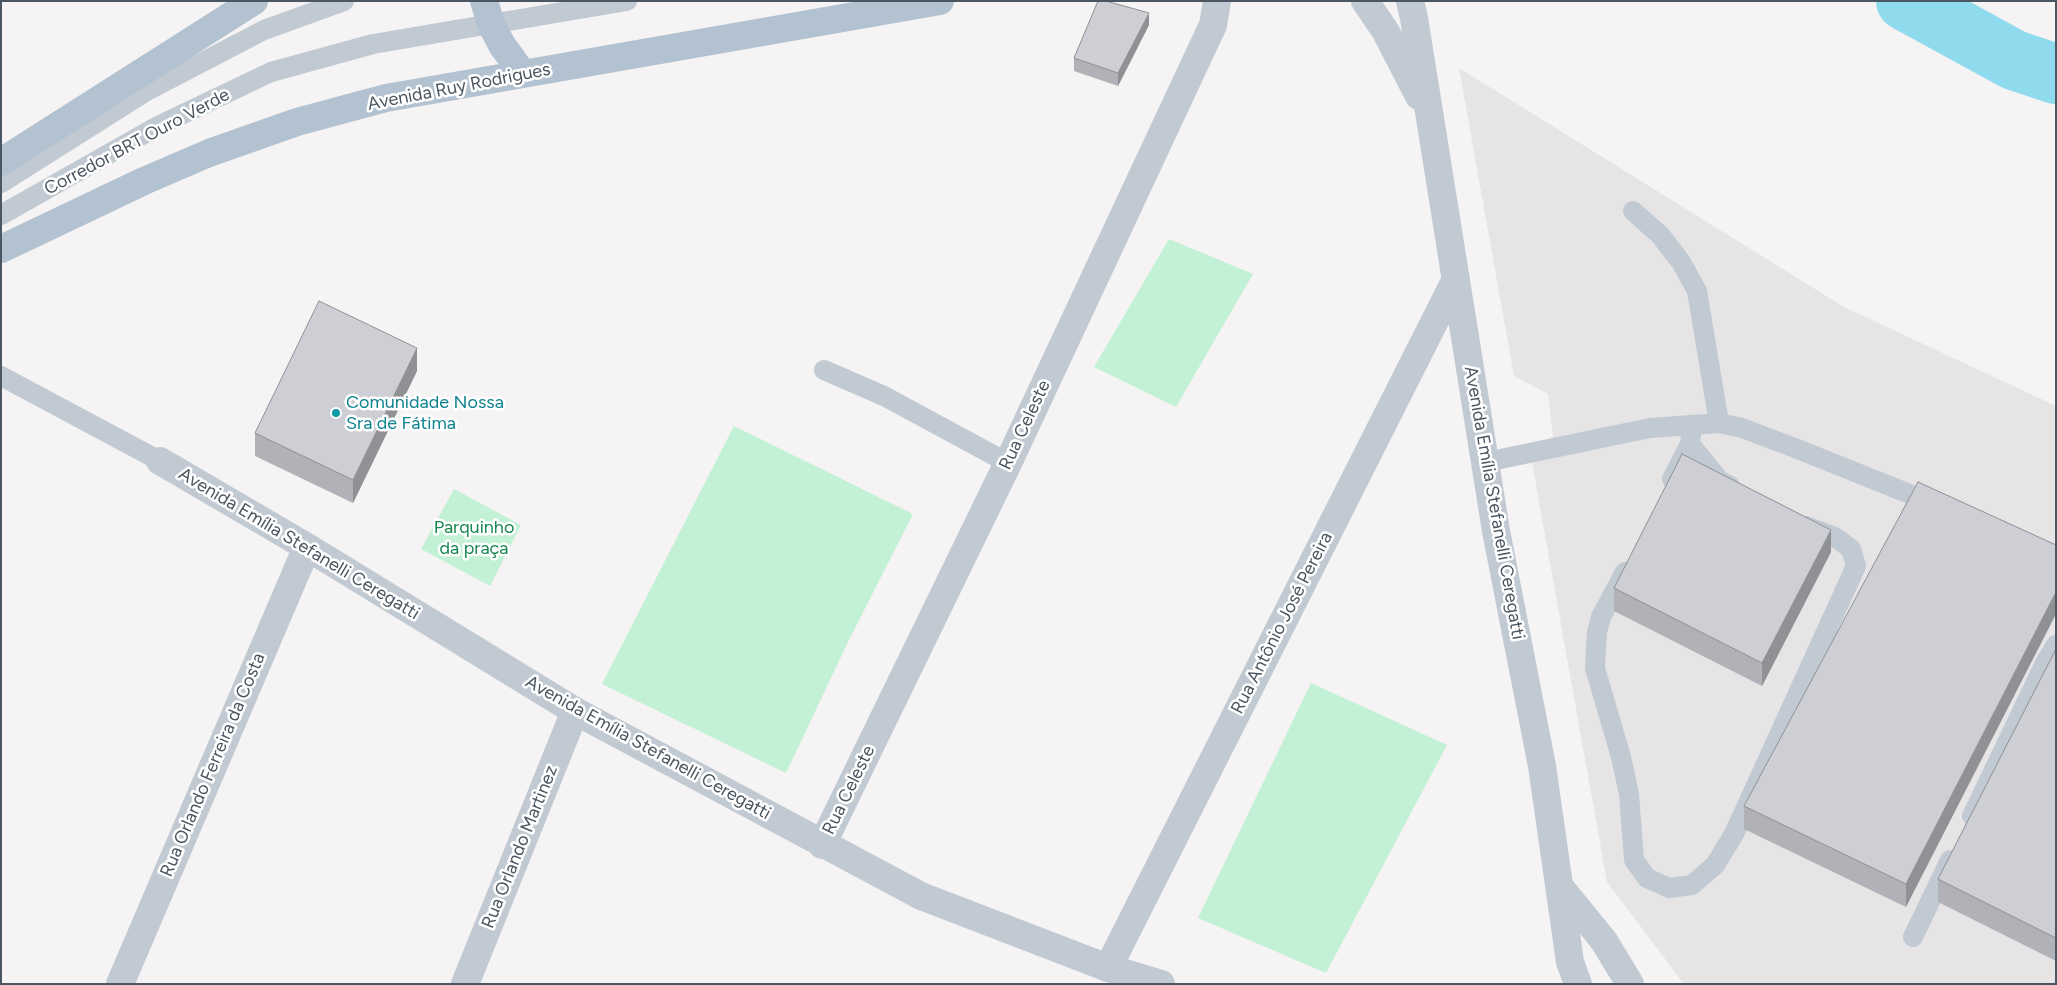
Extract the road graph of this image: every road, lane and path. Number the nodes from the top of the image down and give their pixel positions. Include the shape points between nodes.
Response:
1 (254, 1) edge
2 (344, 1) edge
3 (628, 1) edge
4 (940, 1) edge
5 (1217, 1) edge
6 (1365, 1) edge
7 (1410, 1) edge
8 (487, 13) edge
9 (522, 74) junction
10 (1431, 119) junction
11 (1, 162) edge
12 (1, 183) edge
13 (1633, 211) dead end
14 (1, 215) edge
15 (1, 249) edge
16 (1456, 279) junction
17 (824, 370) dead end
18 (1, 376) edge
19 (1719, 423) junction
20 (1691, 434) junction
21 (160, 461) joint
22 (1486, 462) junction
23 (1008, 463) junction
24 (1665, 492) edge
25 (1744, 494) edge
26 (1951, 511) edge
27 (1792, 520) edge
28 (307, 547) junction
29 (1634, 554) edge
30 (2056, 645) edge
31 (575, 711) junction
32 (822, 845) junction
33 (1559, 886) junction
34 (1913, 937) dead end
35 (1108, 968) junction
36 (120, 984) edge
37 (465, 984) edge
38 (1161, 984) edge
39 (1578, 984) edge
40 (1630, 984) edge

1 - 11 main road
2 - 12 lane, Corredor BRT Ouro Verde via 264,30 144,92
3 - 8 lane, Corredor BRT Ouro Verde
4 - 9 main road, Avenida Ruy Rodrigues
5 - 23 street, Rua Celeste via 1213,25
6 - 10 street, Avenida Emília Stefanelli Ceregatti via 1386,32
7 - 10 street, Avenida Emília Stefanelli Ceregatti
8 - 9 main road via 502,45
8 - 14 lane, Corredor BRT Ouro Verde via 271,72 158,126
9 - 15 main road, Avenida Ruy Rodrigues via 386,98 297,122 209,153
10 - 16 street, Avenida Emília Stefanelli Ceregatti
13 - 19 lane via 1660,235 1681,262 1697,291
16 - 22 street, Avenida Emília Stefanelli Ceregatti
16 - 35 street, Rua Antônio José Pereira
17 - 23 lane via 884,396
18 - 21 lane
19 - 20 lane
19 - 26 lane via 1795,448
20 - 22 lane via 1650,428
20 - 24 lane
20 - 25 lane via 1720,481
21 - 28 street, Avenida Emília Stefanelli Ceregatti
22 - 33 street, Avenida Emília Stefanelli Ceregatti via 1496,531 1542,766
23 - 32 street, Rua Celeste
27 - 29 lane via 1843,543 1851,549 1856,566 1734,834 1715,865 1692,885 1669,888 1647,878 1634,860 1629,794 1595,668 1597,632 1602,617
28 - 31 street, Avenida Emília Stefanelli Ceregatti
28 - 36 street, Rua Orlando Ferreira da Costa
30 - 34 lane
31 - 32 street, Avenida Emília Stefanelli Ceregatti
31 - 37 street, Rua Orlando Martinez
32 - 35 street, Avenida Emília Stefanelli Ceregatti via 921,896
33 - 39 street, Avenida Emília Stefanelli Ceregatti via 1570,962
33 - 40 street via 1604,941
35 - 38 street, Avenida Emília Stefanelli Ceregatti

